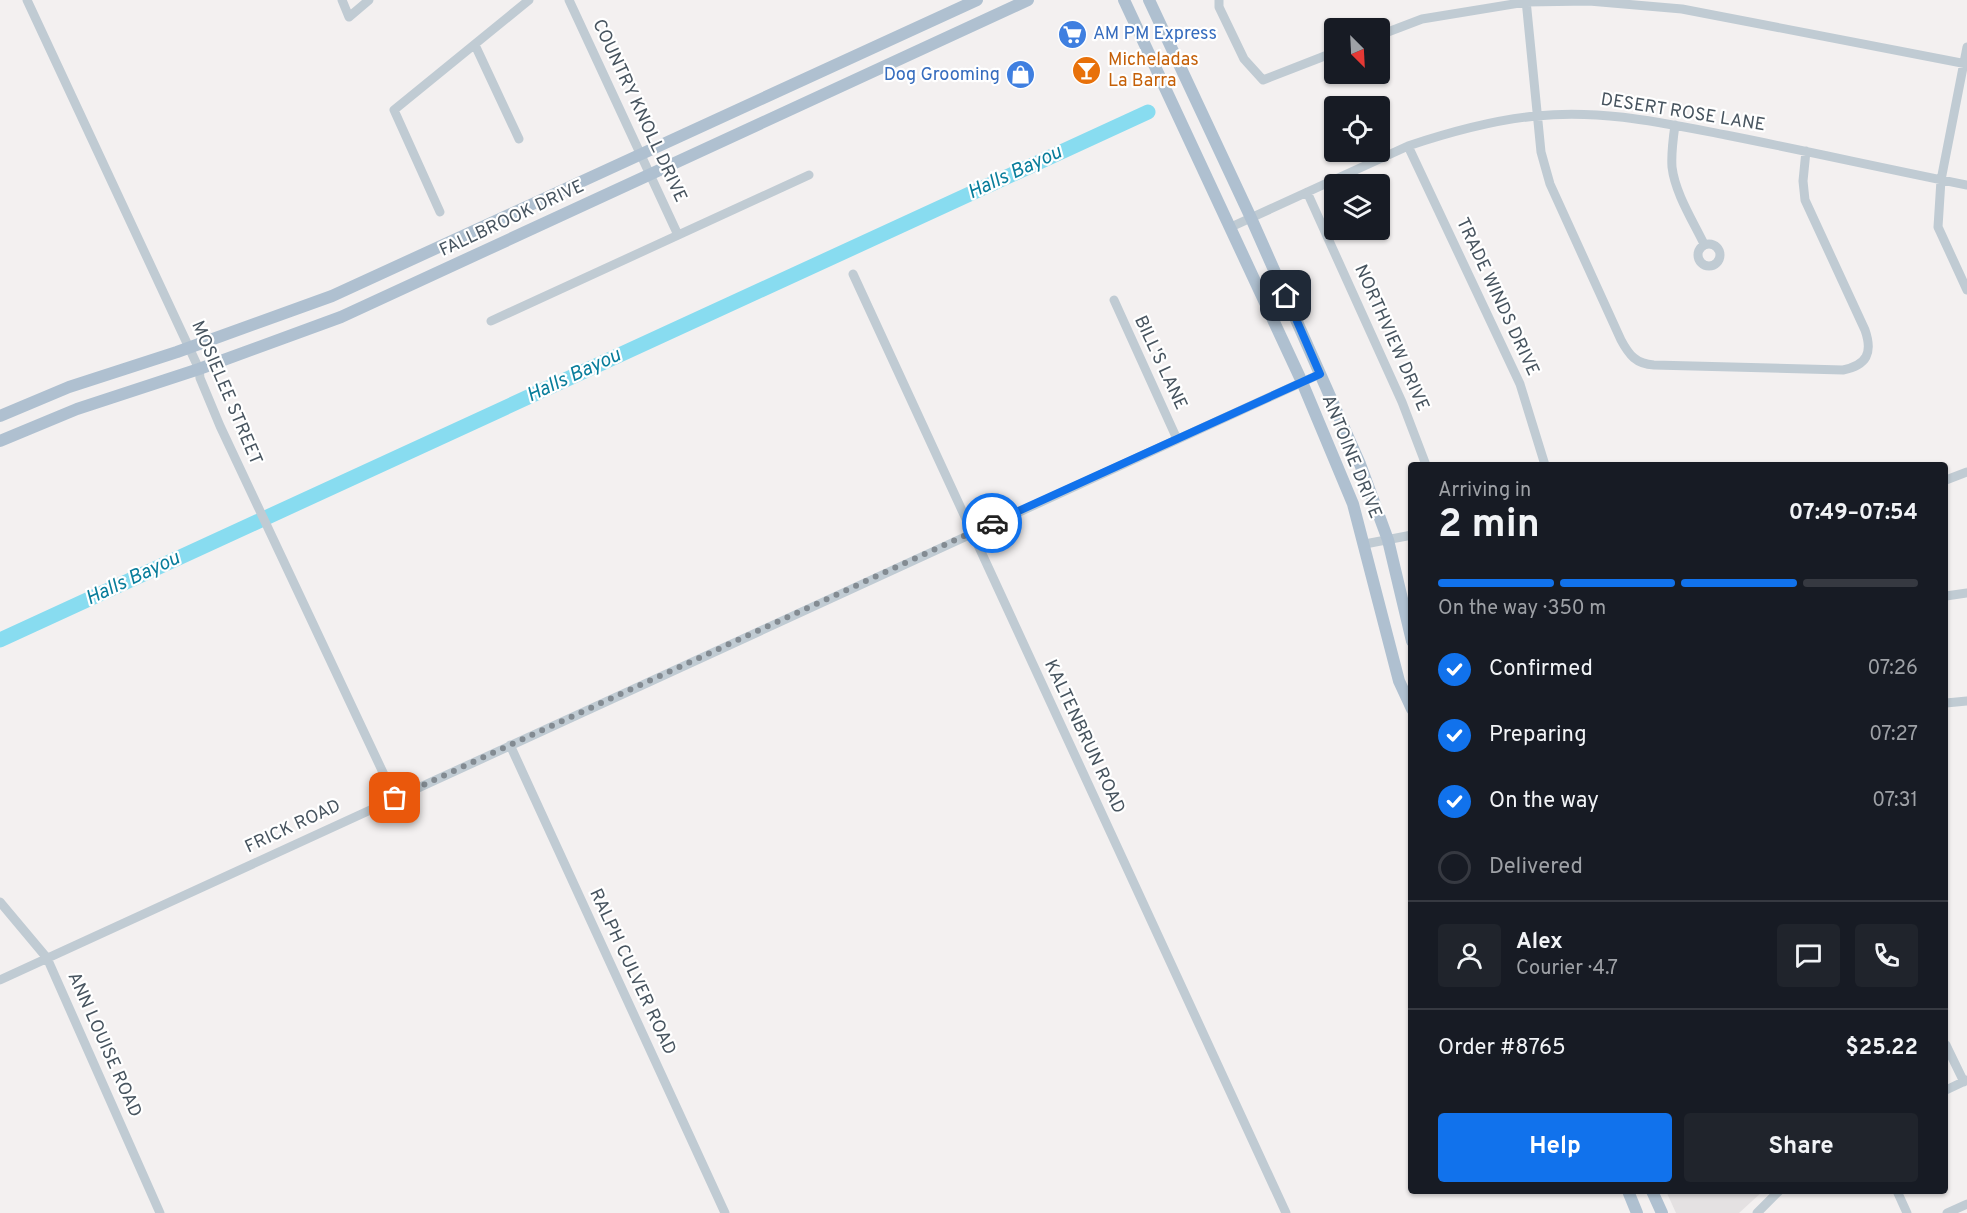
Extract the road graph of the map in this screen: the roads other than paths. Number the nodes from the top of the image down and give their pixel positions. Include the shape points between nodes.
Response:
1 (27, 0) edge
2 (342, 0) edge
3 (369, 0) edge
4 (529, 0) edge
5 (569, 0) edge
6 (977, 0) edge
7 (1028, 0) edge
8 (1124, 0) edge
9 (1149, 0) edge
10 (1220, 0) edge
11 (1526, 1) edge
12 (1390, 31) edge
13 (895, 38) junction
14 (475, 45) junction
15 (1967, 47) edge
16 (1324, 56) edge
17 (903, 57) junction
18 (1966, 64) edge
19 (1538, 116) junction
20 (1675, 125) junction
21 (519, 140) dead end
22 (1408, 146) junction
23 (1806, 151) junction
24 (641, 153) junction
25 (651, 174) junction
26 (809, 175) dead end
27 (1941, 180) junction
28 (1967, 185) edge
29 (1307, 192) junction
30 (440, 212) dead end
31 (1251, 218) junction
32 (1231, 227) junction
33 (678, 235) junction
34 (1704, 244) dead end
35 (853, 274) dead end
36 (1967, 290) edge
37 (1113, 300) dead end
38 (491, 321) dead end
39 (189, 348) junction
40 (199, 369) junction
41 (1320, 374) junction
42 (1302, 382) junction
43 (0, 416) edge
44 (1177, 439) junction
45 (0, 441) edge
46 (1425, 462) edge
47 (1544, 462) edge
48 (1967, 472) edge
49 (1948, 479) edge
50 (972, 532) junction
51 (1408, 536) edge
52 (1388, 540) junction
53 (1365, 544) junction
54 (1967, 593) edge
55 (1948, 596) edge
56 (1408, 624) edge
57 (1408, 700) edge
58 (1967, 701) edge
59 (1948, 703) edge
60 (510, 745) junction
61 (395, 798) junction
62 (0, 902) edge
63 (47, 958) junction
64 (0, 980) edge
65 (1948, 1049) edge
66 (1966, 1081) edge
67 (1948, 1089) edge
68 (1629, 1194) edge
69 (1653, 1194) edge
70 (1776, 1194) edge
71 (1898, 1194) edge
72 (1967, 1204) edge
73 (160, 1213) edge
74 (725, 1213) edge
75 (1286, 1213) edge
76 (1637, 1213) edge
77 (1662, 1213) edge
78 (1756, 1213) edge
79 (1907, 1213) edge
80 (1947, 1213) edge

1 - 39 street, MOSIELEE STREET
2 - 3 street via 349,16
4 - 14 street
5 - 24 street, COUNTRY KNOLL DRIVE
6 - 13 main road, FALLBROOK DRIVE
7 - 17 main road, FALLBROOK DRIVE
8 - 32 main road, ANTOINE DRIVE
9 - 31 main road, ANTOINE DRIVE
10 - 16 street via 1219,7 1244,59 1263,80
11 - 12 street via 1422,19
11 - 18 street via 1589,1 1682,9
11 - 19 street
13 - 17 main road
13 - 24 main road, FALLBROOK DRIVE
14 - 21 street
14 - 30 street via 394,110
15 - 18 street
17 - 25 main road, FALLBROOK DRIVE
18 - 27 street
19 - 20 street, DESERT ROSE LANE via 1608,116
19 - 22 street, DESERT ROSE LANE via 1499,121
19 - 23 street via 1541,153 1550,184 1628,354 1645,364 1843,370 1864,361 1868,354 1865,330 1805,200
20 - 23 street, DESERT ROSE LANE
20 - 34 street via 1672,169
22 - 29 street, DESERT ROSE LANE
22 - 47 street, TRADE WINDS DRIVE via 1520,384
23 - 27 street, DESERT ROSE LANE
24 - 25 street, COUNTRY KNOLL DRIVE
24 - 39 main road, FALLBROOK DRIVE via 332,296
25 - 33 street, COUNTRY KNOLL DRIVE
25 - 40 main road, FALLBROOK DRIVE via 341,317
26 - 33 street
27 - 28 street, DESERT ROSE LANE
27 - 36 street via 1938,227
29 - 31 street, DESERT ROSE LANE
29 - 46 street, NORTHVIEW DRIVE via 1402,402
31 - 32 street, DESERT ROSE LANE
31 - 41 main road, ANTOINE DRIVE
32 - 42 main road, ANTOINE DRIVE
33 - 38 street
35 - 50 street, KALTENBRUN ROAD
37 - 44 street, BILL'S LANE
39 - 40 street, MOSIELEE STREET
39 - 43 main road, FALLBROOK DRIVE via 69,387
40 - 45 main road, FALLBROOK DRIVE via 77,409
40 - 61 street, MOSIELEE STREET via 216,416
41 - 42 street, FRICK ROAD
41 - 52 main road, ANTOINE DRIVE
42 - 44 street, FRICK ROAD
42 - 53 main road, ANTOINE DRIVE via 1353,504
44 - 50 street, FRICK ROAD
48 - 49 street
50 - 60 street, FRICK ROAD
50 - 75 street, KALTENBRUN ROAD
51 - 52 street
52 - 53 street
52 - 56 main road, ANTOINE DRIVE
53 - 57 main road, ANTOINE DRIVE
54 - 55 street
58 - 59 street
60 - 61 street, FRICK ROAD
60 - 74 street, RALPH CULVER ROAD
61 - 63 street, FRICK ROAD
62 - 63 street, ANN LOUISE ROAD
63 - 64 street, FRICK ROAD
63 - 73 street, ANN LOUISE ROAD
65 - 66 street
66 - 67 street
68 - 76 main road
69 - 77 main road
70 - 78 street
71 - 79 street
72 - 80 street

